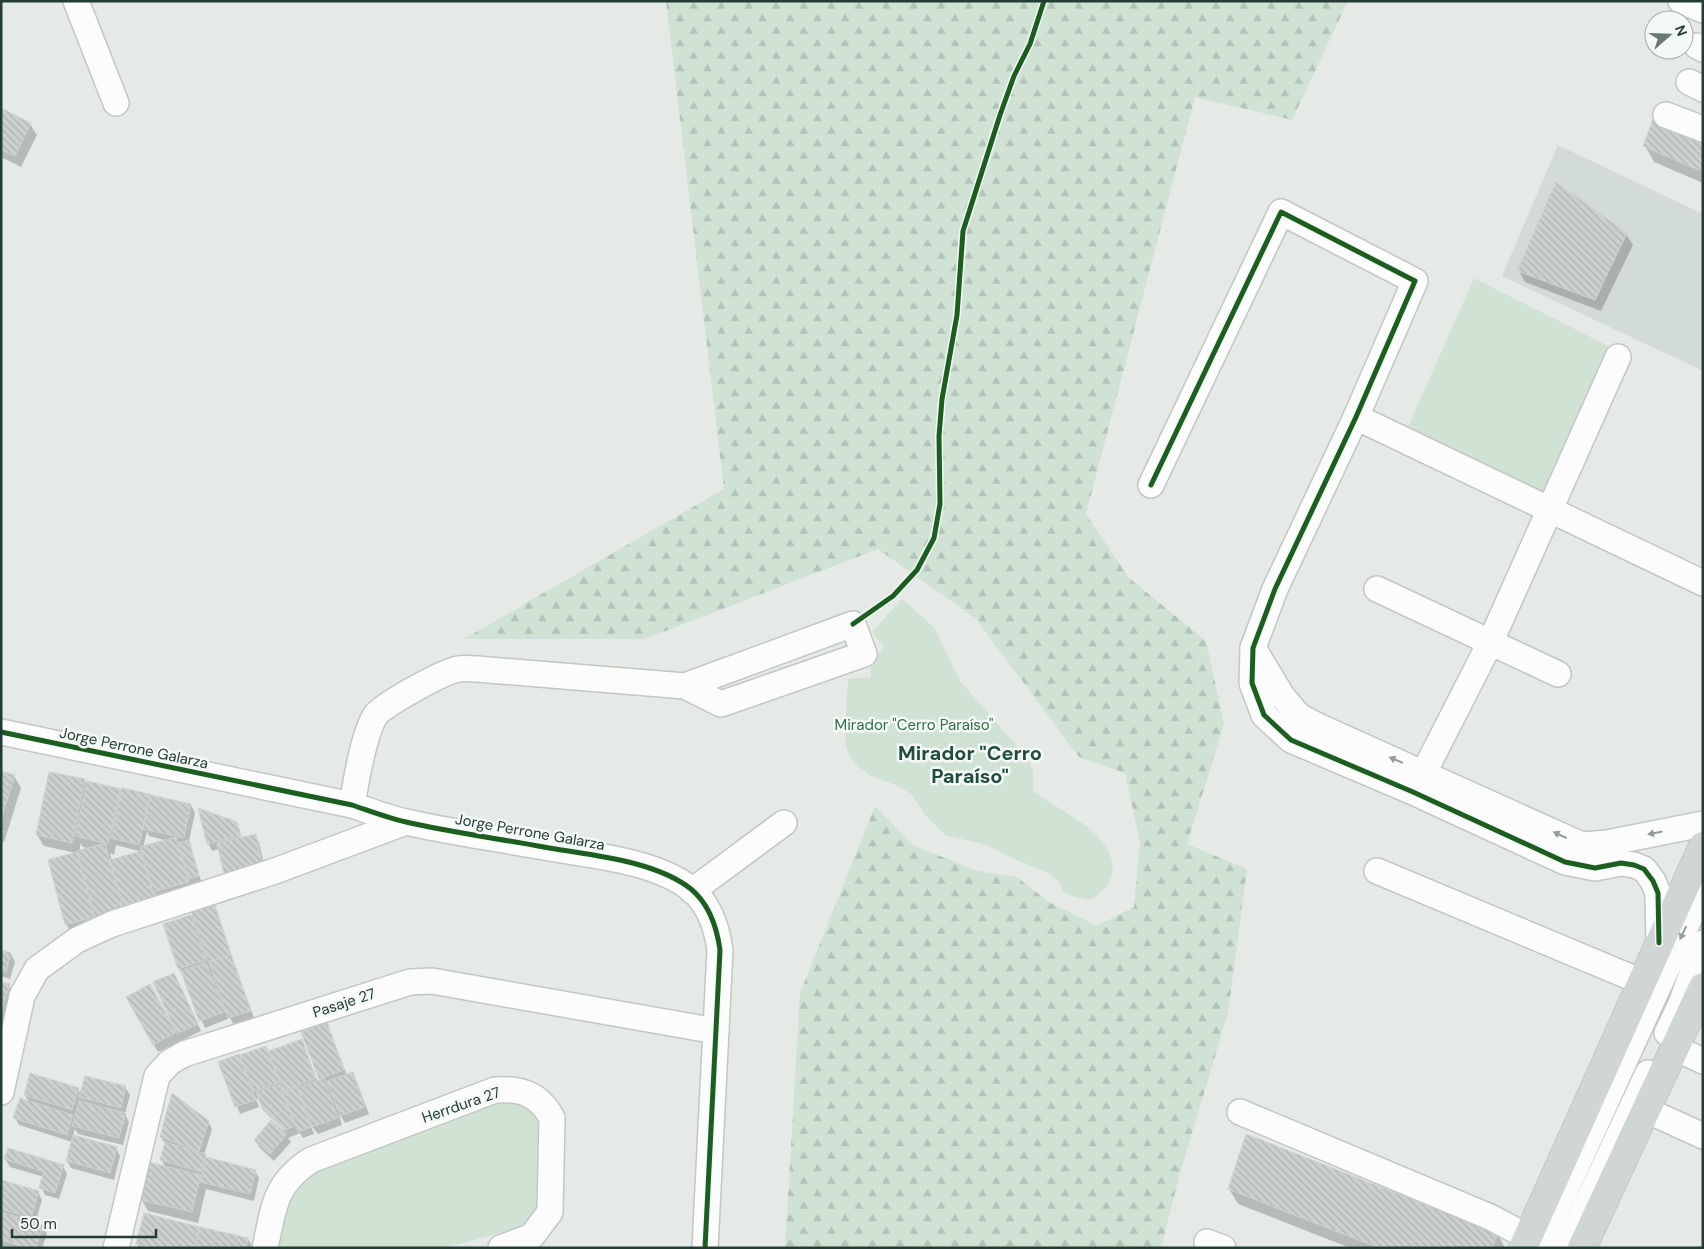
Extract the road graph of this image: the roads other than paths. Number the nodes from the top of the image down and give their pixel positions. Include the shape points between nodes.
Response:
1 (76, 1) edge
2 (1682, 1) edge
3 (1703, 10) edge
4 (116, 103) dead end
5 (1666, 115) dead end
6 (1703, 129) edge
7 (1618, 357) dead end
8 (1356, 417) junction
9 (1151, 485) dead end
10 (1549, 510) junction
11 (1703, 583) edge
12 (1377, 589) dead end
13 (1490, 641) junction
14 (1558, 674) dead end
15 (685, 686) junction
16 (1, 732) edge
17 (1419, 782) junction
18 (352, 805) junction
19 (406, 822) junction
20 (784, 823) dead end
21 (1703, 824) edge
22 (1703, 846) edge
23 (1377, 871) dead end
24 (1703, 889) edge
25 (692, 891) junction
26 (1659, 943) junction
27 (1703, 943) edge
28 (1642, 982) junction
29 (1703, 987) edge
30 (716, 1032) junction
31 (1674, 1048) junction
32 (1703, 1061) edge
33 (1, 1092) edge
34 (1646, 1110) junction
35 (1240, 1112) dead end
36 (1703, 1136) edge
37 (1530, 1244) edge
38 (116, 1248) edge
39 (266, 1248) edge
40 (502, 1248) edge
41 (705, 1248) edge
42 (1566, 1248) edge
43 (1582, 1248) edge

1 - 4 street
2 - 3 street
5 - 6 street
7 - 10 street
8 - 9 street via 1414,281 1281,212
8 - 10 street
8 - 17 street via 1275,589 1253,648 1252,683 1264,715 1291,740
10 - 11 street
10 - 13 street
12 - 13 street
13 - 14 street
13 - 17 street
15 - 15 street via 853,624 864,654 721,704
15 - 18 street via 458,669 385,706 375,715
16 - 18 street, Jorge Perrone Galarza
21 -> 17 street via 1582,845
17 - 26 street via 1565,862 1596,868 1634,864 1644,870 1658,892
18 - 19 street, Jorge Perrone Galarza
19 - 25 street, Jorge Perrone Galarza via 634,864 674,879
19 - 33 street via 275,871 112,924 77,940 38,969 22,996
20 - 25 street
22 - 26 main road
23 - 28 street
24 -> 37 street
25 - 30 street, Jorge Perrone Galarza via 704,904 718,934
26 - 28 main road
27 - 42 street via 1680,1004
28 - 37 main road
29 - 31 main road
30 - 38 street, Pasaje 27 via 432,981 410,982 184,1054 170,1062 157,1076
30 - 41 street, Jorge Perrone Galarza
31 - 32 street
31 - 34 main road
34 - 36 street
34 - 43 main road
35 - 37 street via 1490,1216
39 - 40 street, Herrdura 27 via 278,1193 294,1171 311,1160 495,1090 514,1089 528,1092 546,1106 552,1118 550,1212 532,1236

